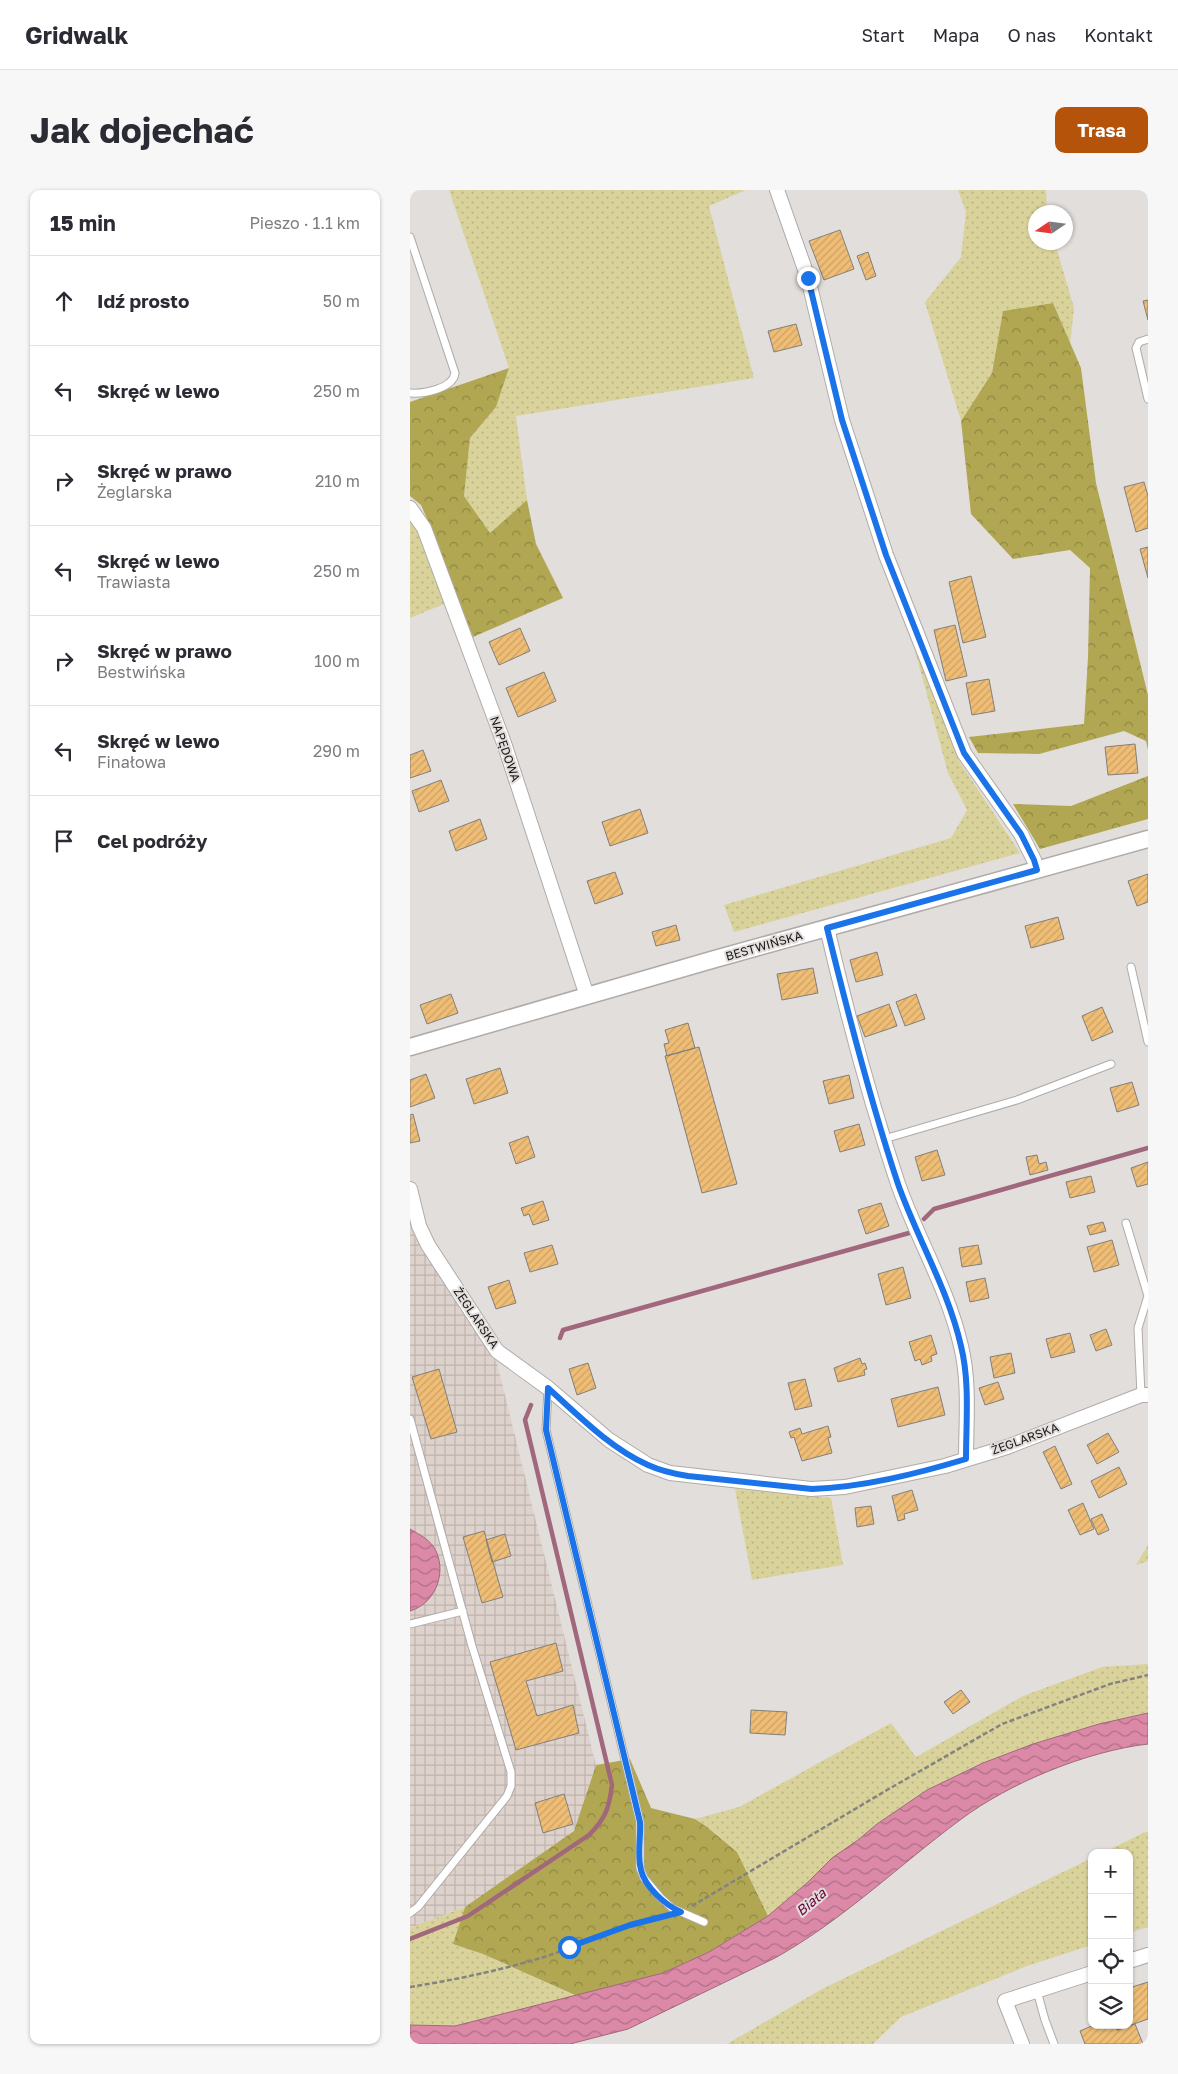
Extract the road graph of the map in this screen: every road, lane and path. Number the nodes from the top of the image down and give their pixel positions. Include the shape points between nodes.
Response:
1 (777, 190) edge
2 (410, 237) edge
3 (1148, 339) edge
4 (410, 393) edge
5 (1148, 399) edge
6 (410, 508) edge
7 (1148, 839) edge
8 (1037, 870) junction
9 (827, 928) junction
10 (1131, 967) dead end
11 (587, 996) junction
12 (1148, 1042) edge
13 (410, 1047) edge
14 (1111, 1064) dead end
15 (884, 1138) junction
16 (410, 1189) edge
17 (1126, 1223) dead end
18 (548, 1388) junction
19 (1145, 1395) edge
20 (410, 1419) edge
21 (966, 1459) junction
22 (463, 1611) junction
23 (410, 1624) edge
24 (1148, 1675) edge
25 (681, 1912) junction
26 (410, 1913) edge
27 (704, 1922) dead end
28 (1148, 1955) edge
29 (1133, 1960) edge
30 (1088, 1974) edge
31 (410, 1987) edge
32 (1037, 1991) junction
33 (1022, 2044) edge
34 (1054, 2044) edge

1 - 8 street via 808,278 842,420 886,555 964,753 1021,834
2 - 4 lane via 454,373 448,384 421,393
3 - 5 lane via 1139,342 1136,348
6 - 11 street, NAPĘDOWA via 424,528 505,746
7 - 8 street, BESTWIŃSKA
8 - 9 street, BESTWIŃSKA
9 - 11 street, BESTWIŃSKA
9 - 15 street
10 - 12 lane
11 - 13 street, BESTWIŃSKA
14 - 15 lane via 1017,1100
15 - 21 street via 962,1346 966,1376
16 - 18 street, ŻEGLARSKA via 419,1226 428,1246 497,1351
17 - 19 lane via 1148,1296 1138,1328
18 - 21 street, ŻEGLARSKA via 631,1456 670,1473 812,1489 875,1482
18 - 25 lane via 546,1430 640,1822 640,1868 660,1897
19 - 21 street, ŻEGLARSKA via 1007,1447
20 - 22 lane
22 - 23 lane
22 - 26 lane via 511,1772 511,1786 507,1796
24 - 25 path via 1110,1684 1002,1724
25 - 27 lane
25 - 31 path via 630,1925 545,1957
28 - 29 street
30 - 32 street
32 - 33 street via 1005,2001
32 - 34 lane

